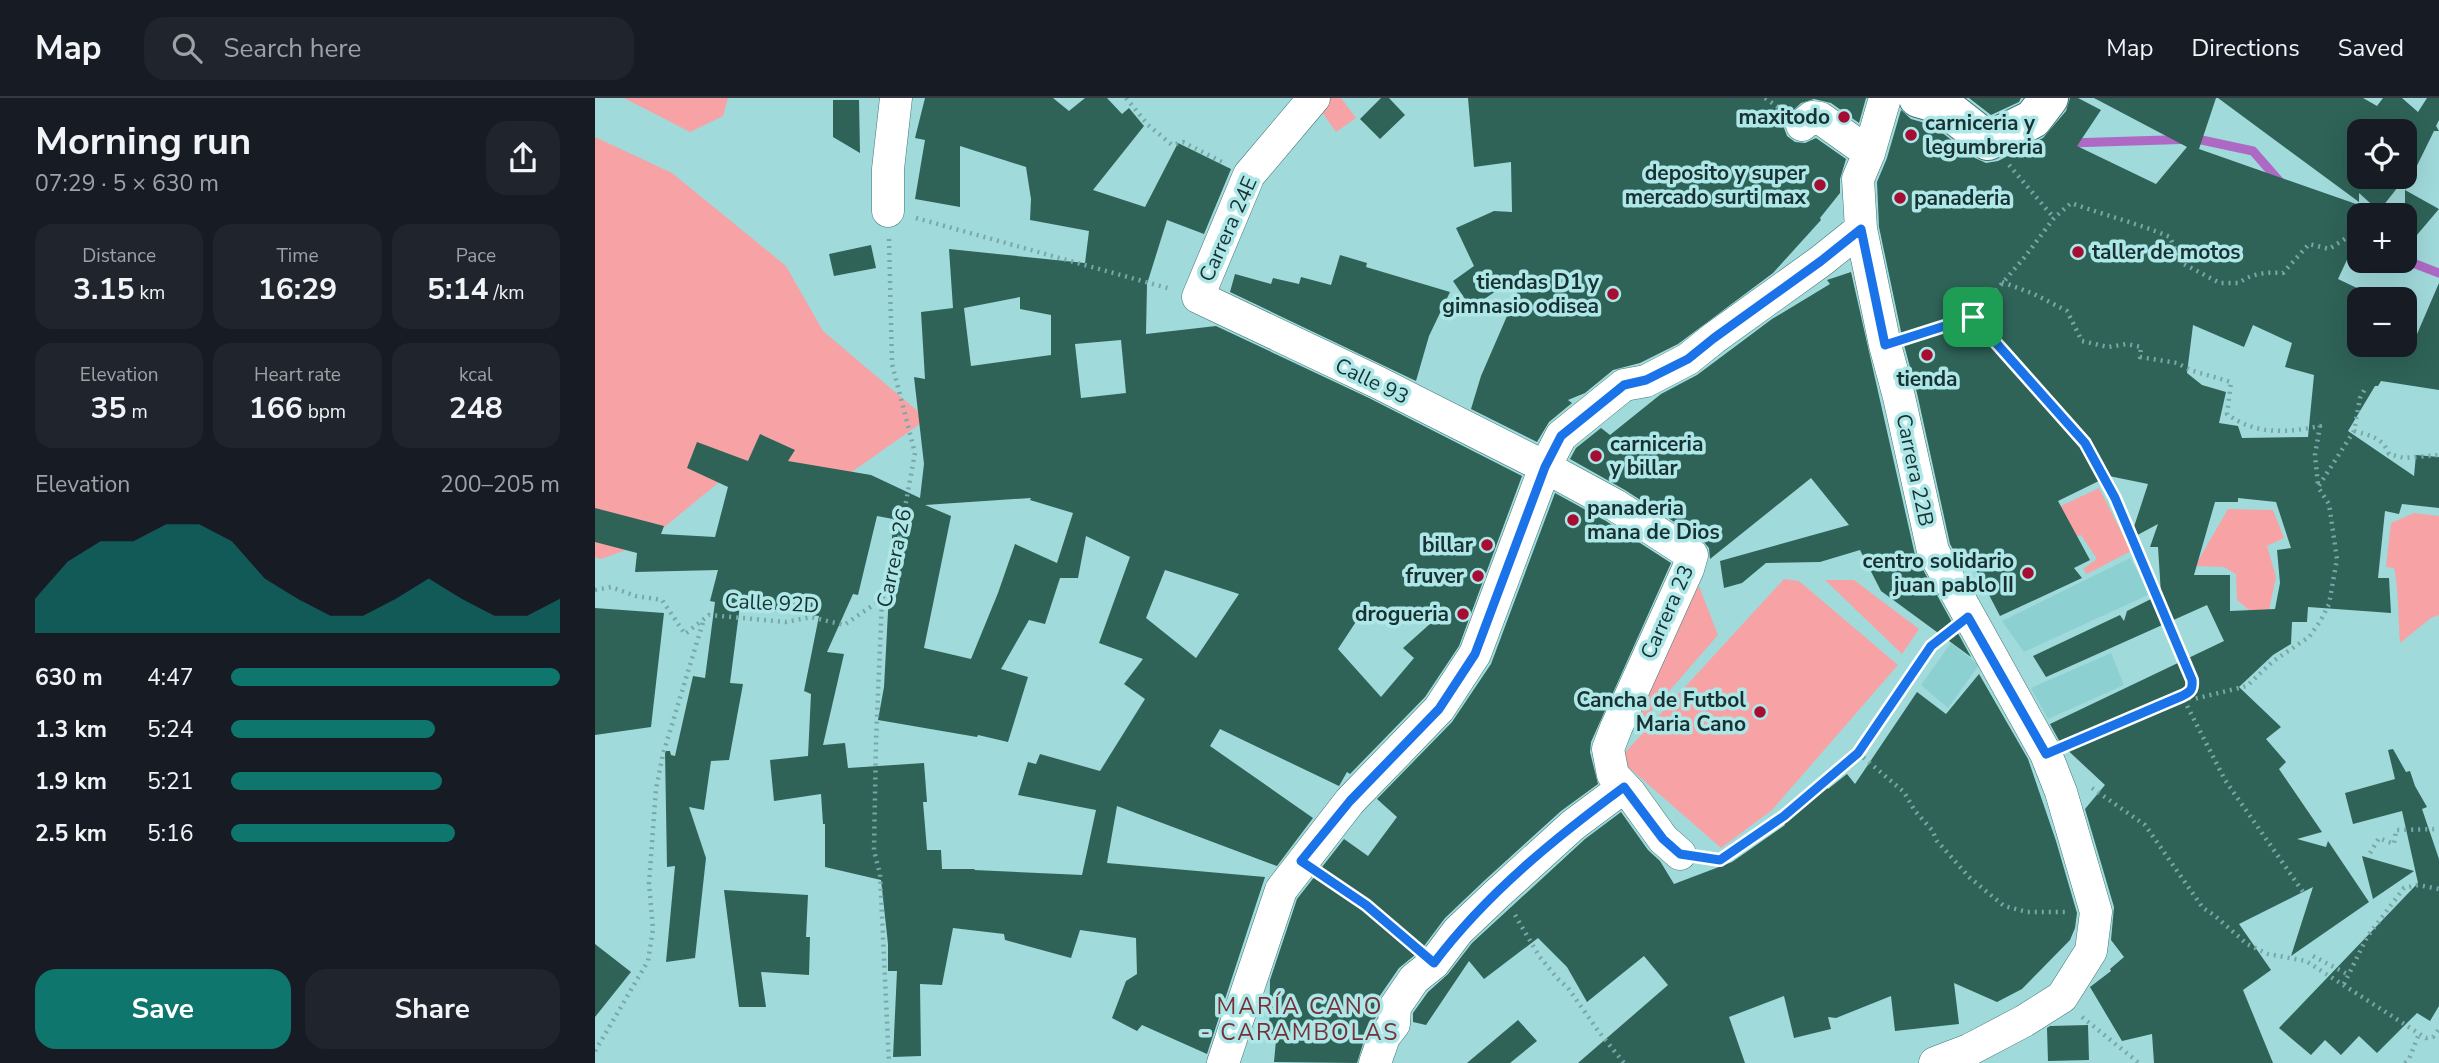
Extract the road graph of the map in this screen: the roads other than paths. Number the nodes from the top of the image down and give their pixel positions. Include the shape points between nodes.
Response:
1 (896, 98) edge
2 (1314, 98) edge
3 (1885, 98) edge
4 (1918, 98) edge
5 (2049, 98) edge
6 (1802, 125) dead end
7 (1870, 153) junction
8 (888, 211) road end
9 (1861, 229) junction
10 (1198, 297) joint
11 (1545, 467) junction
12 (1624, 787) junction
13 (1680, 854) road end
14 (1223, 1063) edge
15 (1375, 1063) edge
16 (1935, 1063) edge

1 - 8 street
2 - 10 street, Carrera 24E via 1249,175
3 - 7 street, Carrera 22B
4 - 5 street via 1942,105 1988,141 2033,119
6 - 7 street via 1812,117 1820,118
7 - 9 street, Carrera 22B via 1858,179
9 - 11 street via 1688,359 1646,380 1624,385 1603,400 1561,436
9 - 16 street, Carrera 22B via 1933,551 2046,754 2096,912 2091,951 2062,997 1969,1050
10 - 11 street, Calle 93
11 - 12 street, Carrera 23 via 1692,555 1608,749 1613,775
11 - 14 street via 1475,654 1439,709 1350,801 1280,890
12 - 13 street, Carrera 23
12 - 15 street via 1573,825 1501,890 1414,979 1395,1007 1394,1024

